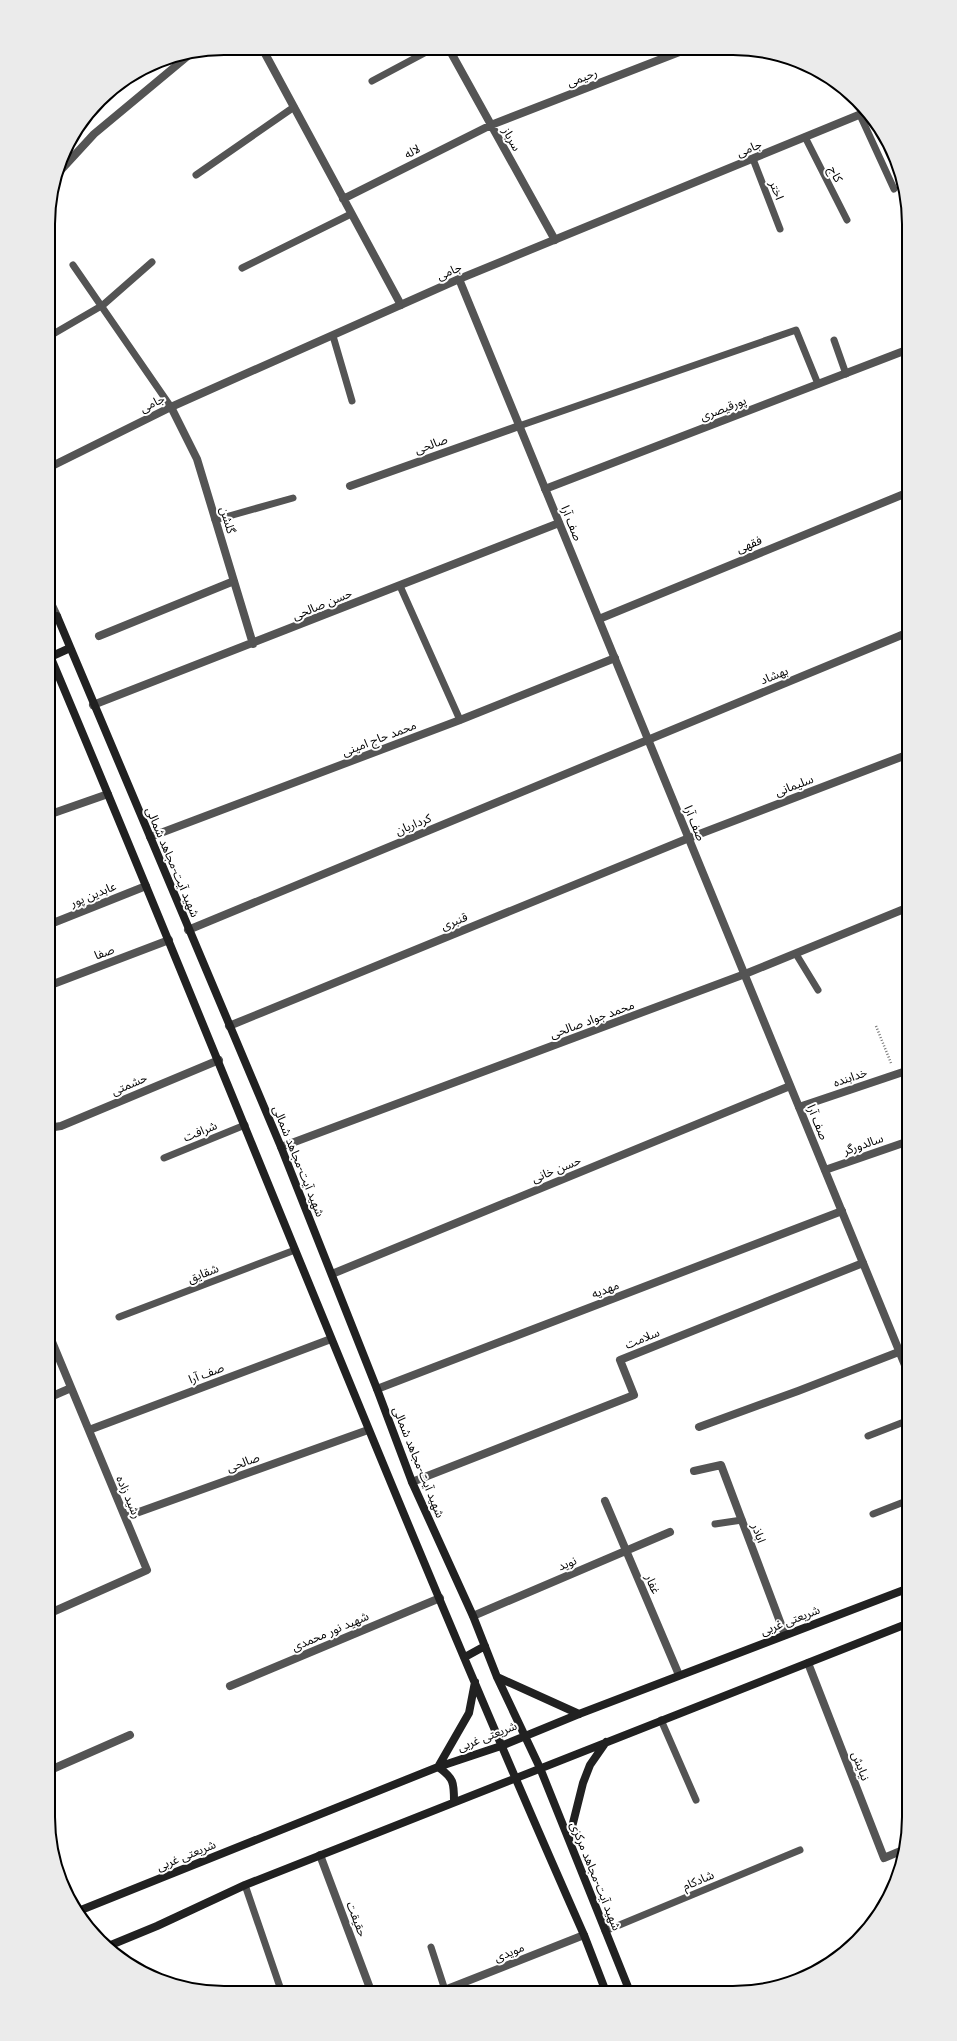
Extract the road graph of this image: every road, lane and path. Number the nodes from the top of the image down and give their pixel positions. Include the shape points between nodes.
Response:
1 (266, 55) edge
2 (421, 55) edge
3 (452, 55) edge
4 (672, 55) edge
5 (182, 61) edge
6 (372, 81) dead end
7 (294, 107) junction
8 (861, 115) edge
9 (865, 119) edge
10 (491, 125) junction
11 (805, 137) junction
12 (753, 159) junction
13 (66, 164) edge
14 (196, 175) dead end
15 (894, 189) dead end
16 (343, 199) junction
17 (351, 214) junction
18 (847, 220) dead end
19 (780, 229) dead end
20 (555, 240) junction
21 (152, 262) dead end
22 (73, 265) dead end
23 (242, 268) dead end
24 (460, 279) junction
25 (103, 305) junction
26 (401, 305) junction
27 (55, 334) edge
28 (333, 336) junction
29 (834, 340) dead end
30 (902, 352) edge
31 (846, 374) junction
32 (818, 384) junction
33 (352, 401) dead end
34 (171, 407) junction
35 (519, 426) junction
36 (55, 465) edge
37 (350, 486) dead end
38 (545, 489) junction
39 (902, 495) edge
40 (293, 498) dead end
41 (215, 520) junction
42 (559, 523) junction
43 (234, 581) junction
44 (400, 586) junction
45 (55, 612) edge
46 (57, 616) joint
47 (599, 619) junction
48 (902, 635) edge
49 (99, 636) dead end
50 (253, 644) junction
51 (70, 648) junction
52 (55, 654) edge
53 (615, 658) junction
54 (55, 670) edge
55 (93, 705) junction
56 (460, 720) junction
57 (648, 740) junction
58 (902, 757) edge
59 (108, 794) junction
60 (55, 813) edge
61 (150, 837) junction
62 (688, 838) junction
63 (146, 886) junction
64 (902, 910) edge
65 (55, 922) edge
66 (188, 930) junction
67 (169, 940) junction
68 (796, 954) junction
69 (745, 974) junction
70 (55, 983) edge
71 (818, 990) dead end
72 (229, 1026) junction
73 (876, 1026) dead end
74 (219, 1060) junction
75 (902, 1072) edge
76 (895, 1075) junction
77 (790, 1086) junction
78 (799, 1107) junction
79 (245, 1125) junction
80 (55, 1127) edge
81 (902, 1143) edge
82 (281, 1147) junction
83 (164, 1158) dead end
84 (825, 1170) junction
85 (842, 1211) junction
86 (295, 1250) junction
87 (863, 1263) junction
88 (332, 1274) junction
89 (119, 1317) dead end
90 (331, 1339) junction
91 (55, 1348) edge
92 (902, 1350) edge
93 (899, 1351) junction
94 (902, 1358) edge
95 (72, 1388) junction
96 (378, 1389) junction
97 (55, 1395) edge
98 (902, 1423) edge
99 (699, 1427) dead end
100 (89, 1430) junction
101 (368, 1430) junction
102 (868, 1436) dead end
103 (694, 1471) dead end
104 (412, 1482) junction
105 (605, 1501) dead end
106 (902, 1503) edge
107 (873, 1514) dead end
108 (125, 1517) junction
109 (742, 1520) junction
110 (715, 1524) dead end
111 (670, 1532) dead end
112 (626, 1551) junction
113 (902, 1591) edge
114 (440, 1598) junction
115 (55, 1611) edge
116 (473, 1616) junction
117 (902, 1626) edge
118 (785, 1635) junction
119 (485, 1646) junction
120 (465, 1657) junction
121 (808, 1662) junction
122 (679, 1676) junction
123 (497, 1677) junction
124 (475, 1682) junction
125 (230, 1686) dead end
126 (579, 1714) junction
127 (661, 1720) junction
128 (130, 1735) dead end
129 (525, 1735) junction
130 (606, 1742) junction
131 (501, 1746) junction
132 (438, 1767) junction
133 (55, 1768) edge
134 (540, 1768) junction
135 (516, 1777) junction
136 (696, 1800) dead end
137 (454, 1801) junction
138 (569, 1838) junction
139 (800, 1850) dead end
140 (898, 1852) edge
141 (320, 1855) junction
142 (245, 1885) junction
143 (83, 1909) edge
144 (605, 1931) junction
145 (584, 1935) junction
146 (113, 1944) edge
147 (431, 1947) dead end
148 (280, 1986) edge
149 (369, 1986) edge
150 (443, 1986) edge
151 (454, 1986) edge
152 (604, 1986) edge
153 (628, 1986) edge

1 - 7 street
2 - 6 lane
3 - 10 street, سرباز
4 - 10 street, رحیمی
5 - 13 street via 94,134
7 - 14 lane
7 - 16 street
8 - 11 street, جامی
9 - 15 lane
10 - 16 street, لاله
10 - 20 street, سرباز
11 - 12 street, جامی
11 - 18 lane, کاج
12 - 19 lane, اختر
12 - 20 street, جامی
16 - 17 street
17 - 23 lane
17 - 26 street
20 - 24 street, جامی
21 - 25 lane
22 - 25 lane
24 - 26 street, جامی
24 - 35 street, صف آرا
25 - 27 lane
25 - 34 lane
26 - 28 street, جامی
28 - 33 lane
28 - 34 street, جامی
29 - 31 lane
30 - 31 street, پورقیصری
31 - 32 street, پورقیصری
32 - 35 lane via 796,330
32 - 38 street, پورقیصری
34 - 36 street, جامی
34 - 41 street, گلشن via 197,459
35 - 37 street, صالحی
35 - 38 street, صف آرا
38 - 42 street, صف آرا
39 - 47 street, فقهی
40 - 41 lane
41 - 43 street, گلشن
42 - 44 street, حسن صالحی
42 - 47 street, صف آرا
43 - 49 street
43 - 50 street, گلشن
44 - 50 street, حسن صالحی
44 - 56 lane
45 - 46 street, شهید آیت-مجاهد شمالی
46 - 51 main road, شهید آیت-مجاهد شمالی
47 - 53 street, صف آرا
48 - 57 street, بهشاد
50 - 55 street, حسن صالحی
51 - 52 main road
51 - 55 main road, شهید آیت-مجاهد شمالی
53 - 56 street, محمد حاج امینی
53 - 57 street, صف آرا
54 - 59 main road
55 - 61 main road, شهید آیت-مجاهد شمالی
56 - 61 street, محمد حاج امینی
57 - 62 street, صف آرا
57 - 66 street, کرداریان
58 - 62 street, سلیمانی
59 - 60 street
59 - 63 main road
61 - 66 main road, شهید آیت-مجاهد شمالی
62 - 69 street, صف آرا
62 - 72 street, قنبری
63 - 65 street, عابدین پور
63 - 67 main road
64 - 68 street, محمد جواد صالحی
66 - 72 main road, شهید آیت-مجاهد شمالی
67 - 70 street, صفا
67 - 74 main road
68 - 69 street, محمد جواد صالحی
68 - 71 lane
69 - 77 street, صف آرا
69 - 82 street, محمد جواد صالحی
72 - 82 main road, شهید آیت-مجاهد شمالی
73 - 76 path
74 - 79 main road
74 - 80 street, حشمتی
75 - 76 street, خدابنده
76 - 78 street, خدابنده
77 - 78 street, صف آرا
77 - 88 street, حسن خانی
78 - 84 street, صف آرا
79 - 83 lane, شرافت
79 - 86 main road
81 - 84 street, سالدورگر
82 - 88 main road, شهید آیت-مجاهد شمالی
84 - 85 street, صف آرا
85 - 87 street, صف آرا
85 - 96 street, مهدیه
86 - 89 lane, شقایق
86 - 90 main road
87 - 93 street, صف آرا
87 - 104 street, سلامت via 620,1360 634,1394
88 - 96 main road, شهید آیت-مجاهد شمالی
90 - 100 street, صف آرا
90 - 101 main road
91 - 95 street, رشید زاده
92 - 93 street
93 - 94 street, صف آرا
93 - 99 street
95 - 97 street
95 - 100 street, رشید زاده
96 - 104 main road, شهید آیت-مجاهد شمالی
98 - 102 lane
100 - 108 street, رشید زاده
101 - 108 street, صالحی
101 - 114 main road
103 - 109 street, اباذر via 721,1465
104 - 116 main road, شهید آیت-مجاهد شمالی
105 - 112 street, غفار
106 - 107 lane
108 - 115 street, رشید زاده via 147,1570
109 - 110 lane
109 - 118 street, اباذر
111 - 112 street, نوید
112 - 116 street, نوید
112 - 122 street, غفار
113 - 118 main road, شریعتی غربی
114 - 120 main road
114 - 125 street, شهید نور محمدی
116 - 119 main road, شهید آیت-مجاهد شمالی
117 - 121 main road
118 - 122 main road, شریعتی غربی
119 - 120 main road
119 - 123 main road, شهید آیت-مجاهد شمالی
120 - 124 main road
121 - 127 main road
121 - 140 street, نیایش via 884,1858
122 - 126 main road, شریعتی غربی
123 - 126 main road
123 - 129 main road, شهید آیت-مجاهد شمالی
124 - 131 main road
124 - 132 main road via 469,1714
126 - 129 main road, شریعتی غربی
127 - 130 main road
127 - 136 lane
128 - 133 street
129 - 131 main road, شریعتی غربی
129 - 134 main road, شهید آیت-مجاهد مرکزی
130 - 134 main road
130 - 138 main road via 590,1765 583,1783
131 - 132 main road, شریعتی غربی
131 - 135 main road
132 - 137 main road via 450,1775 454,1787
132 - 143 main road, شریعتی غربی
134 - 135 main road
134 - 138 main road, شهید آیت-مجاهد مرکزی
135 - 137 main road
135 - 145 main road
137 - 141 main road
138 - 144 main road, شهید آیت-مجاهد مرکزی
139 - 144 lane, شادکام
141 - 142 main road
141 - 149 street, حقیقت
142 - 146 main road
142 - 148 lane
144 - 153 main road, شهید آیت-مجاهد مرکزی
145 - 151 street, مویدی
145 - 152 main road
147 - 150 lane

